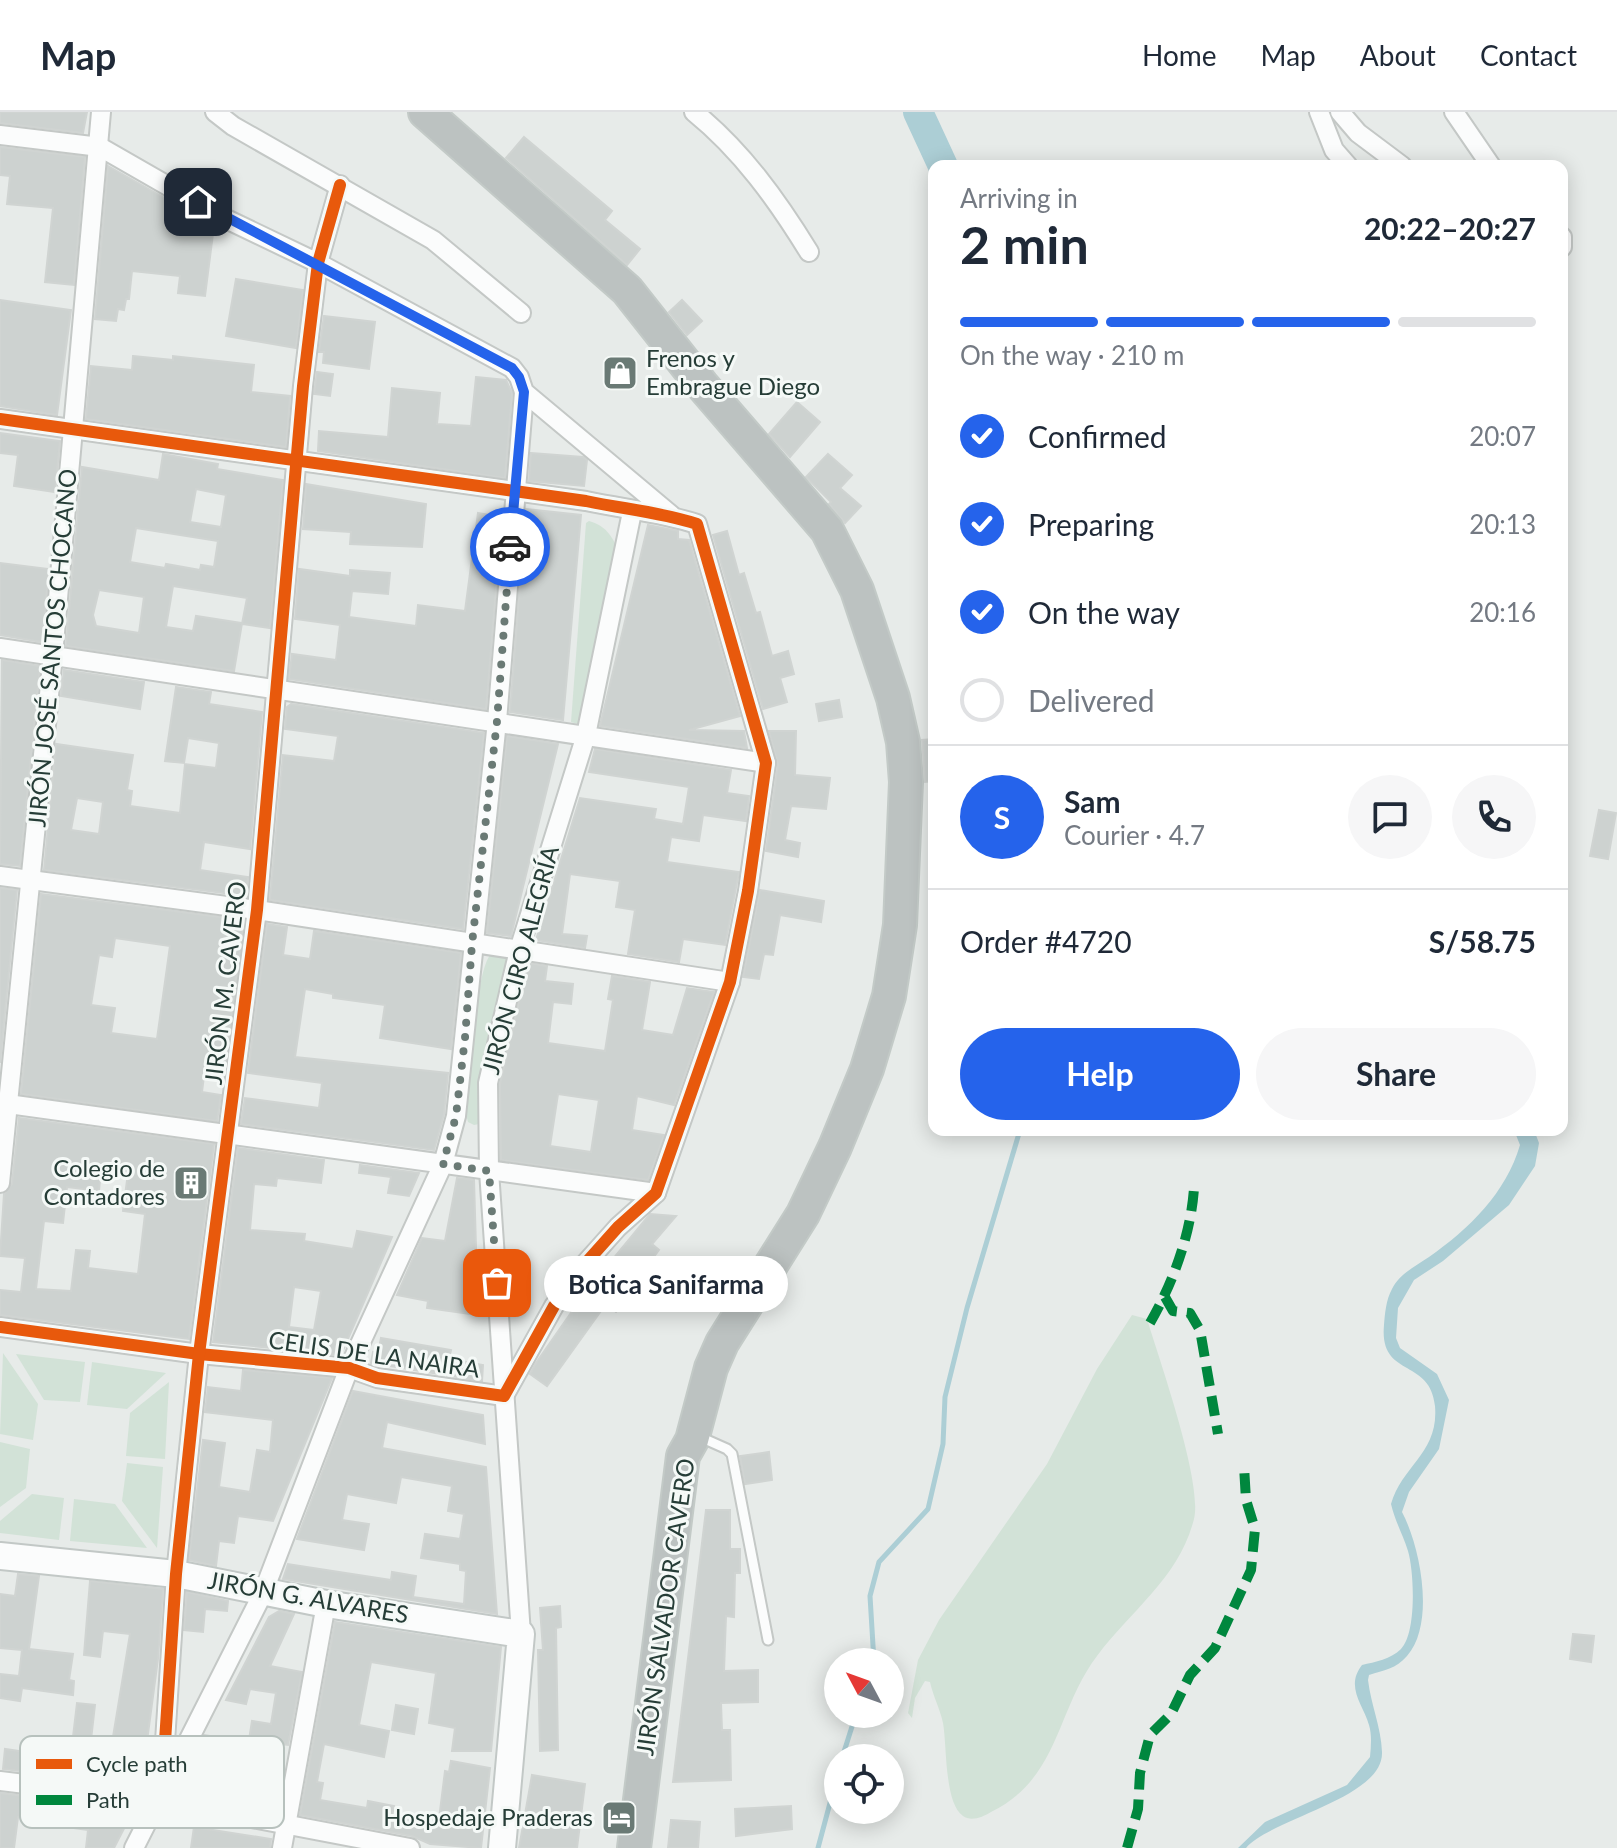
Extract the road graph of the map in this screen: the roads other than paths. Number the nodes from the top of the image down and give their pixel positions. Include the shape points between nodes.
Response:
1 (101, 112) edge
2 (215, 112) edge
3 (694, 112) edge
4 (1319, 112) edge
5 (1340, 112) edge
6 (1454, 112) edge
7 (438, 118) edge
8 (0, 135) edge
9 (100, 147) junction
10 (1343, 160) edge
11 (1394, 160) edge
12 (1487, 160) edge
13 (340, 185) junction
14 (809, 252) dead end
15 (318, 263) junction
16 (521, 313) dead end
17 (524, 392) junction
18 (0, 419) edge
19 (73, 431) junction
20 (296, 462) junction
21 (513, 492) junction
22 (632, 512) junction
23 (671, 515) junction
24 (0, 648) edge
25 (53, 655) junction
26 (279, 688) junction
27 (497, 721) junction
28 (586, 735) junction
29 (766, 763) junction
30 (0, 876) edge
31 (31, 881) junction
32 (257, 910) junction
33 (472, 944) junction
34 (519, 950) junction
35 (730, 982) junction
36 (4, 1104) edge
37 (229, 1135) junction
38 (443, 1164) junction
39 (489, 1171) junction
40 (0, 1183) edge
41 (656, 1193) junction
42 (0, 1327) edge
43 (199, 1354) junction
44 (349, 1368) junction
45 (504, 1396) junction
46 (693, 1437) junction
47 (0, 1556) edge
48 (176, 1574) junction
49 (263, 1593) junction
50 (326, 1604) junction
51 (521, 1634) junction
52 (768, 1640) dead end
53 (660, 1694) junction
54 (163, 1736) edge
55 (189, 1736) edge
56 (0, 1781) edge
57 (20, 1783) edge
58 (284, 1824) edge
59 (287, 1825) junction
60 (143, 1828) edge
61 (134, 1848) edge
62 (282, 1848) edge
63 (410, 1848) edge
64 (502, 1848) edge
65 (634, 1848) edge
66 (651, 1848) edge

1 - 9 street, JIRÓN JOSÉ SANTOS CHOCANO
2 - 13 street
3 - 14 street via 758,177
4 - 10 street
5 - 11 street
6 - 12 street
7 - 46 highway, JIRÓN SALVADOR CAVERO via 627,290 827,530 857,590 903,742 900,925 889,996 867,1069 803,1214 722,1343
8 - 9 street
9 - 15 street via 222,217
9 - 19 street, JIRÓN JOSÉ SANTOS CHOCANO
13 - 15 street, JIRÓN M. CAVERO
13 - 16 street via 433,240
15 - 17 street via 512,368
15 - 20 street, JIRÓN M. CAVERO
17 - 21 street
17 - 23 street
18 - 19 street
19 - 20 street
19 - 25 street, JIRÓN JOSÉ SANTOS CHOCANO
20 - 21 street
20 - 26 street, JIRÓN M. CAVERO
21 - 22 street
21 - 27 street
22 - 23 street
22 - 28 street, JIRÓN CIRO ALEGRÍA
23 - 29 street via 697,524
24 - 25 street
25 - 26 street
25 - 31 street, JIRÓN JOSÉ SANTOS CHOCANO
26 - 27 street
26 - 32 street, JIRÓN M. CAVERO
27 - 28 street
27 - 33 street
28 - 29 street
28 - 34 street, JIRÓN CIRO ALEGRÍA
29 - 35 street
30 - 31 street
31 - 32 street
31 - 36 street, JIRÓN JOSÉ SANTOS CHOCANO
32 - 33 street
32 - 37 street, JIRÓN M. CAVERO
33 - 34 street
33 - 38 street via 456,1116
34 - 35 street
34 - 39 street, JIRÓN CIRO ALEGRÍA via 490,1063
35 - 41 street
36 - 37 street
36 - 40 street, JIRÓN JOSÉ SANTOS CHOCANO
37 - 38 street
37 - 43 street, JIRÓN M. CAVERO
38 - 39 street
38 - 44 street
39 - 41 street
39 - 45 street, JIRÓN CIRO ALEGRÍA
41 - 45 street via 584,1265 554,1306
42 - 43 street, CELIS DE LA NAIRA
43 - 44 street, CELIS DE LA NAIRA
43 - 48 street, JIRÓN M. CAVERO
44 - 45 street, CELIS DE LA NAIRA via 377,1378
44 - 49 street
45 - 51 street, JIRÓN CIRO ALEGRÍA
46 - 52 lane via 732,1454
46 - 53 highway, JIRÓN SALVADOR CAVERO via 683,1456
47 - 48 street, JIRÓN G. ALVARES
48 - 49 street, JIRÓN G. ALVARES
48 - 54 street, JIRÓN M. CAVERO
49 - 50 street, JIRÓN G. ALVARES
49 - 55 street
50 - 51 street, JIRÓN G. ALVARES
50 - 59 street
51 - 64 street, JIRÓN CIRO ALEGRÍA
53 - 65 highway, JIRÓN SALVADOR CAVERO
53 - 66 highway, JIRÓN SALVADOR CAVERO
56 - 57 street
58 - 59 street
59 - 62 street
59 - 63 street
60 - 61 street

